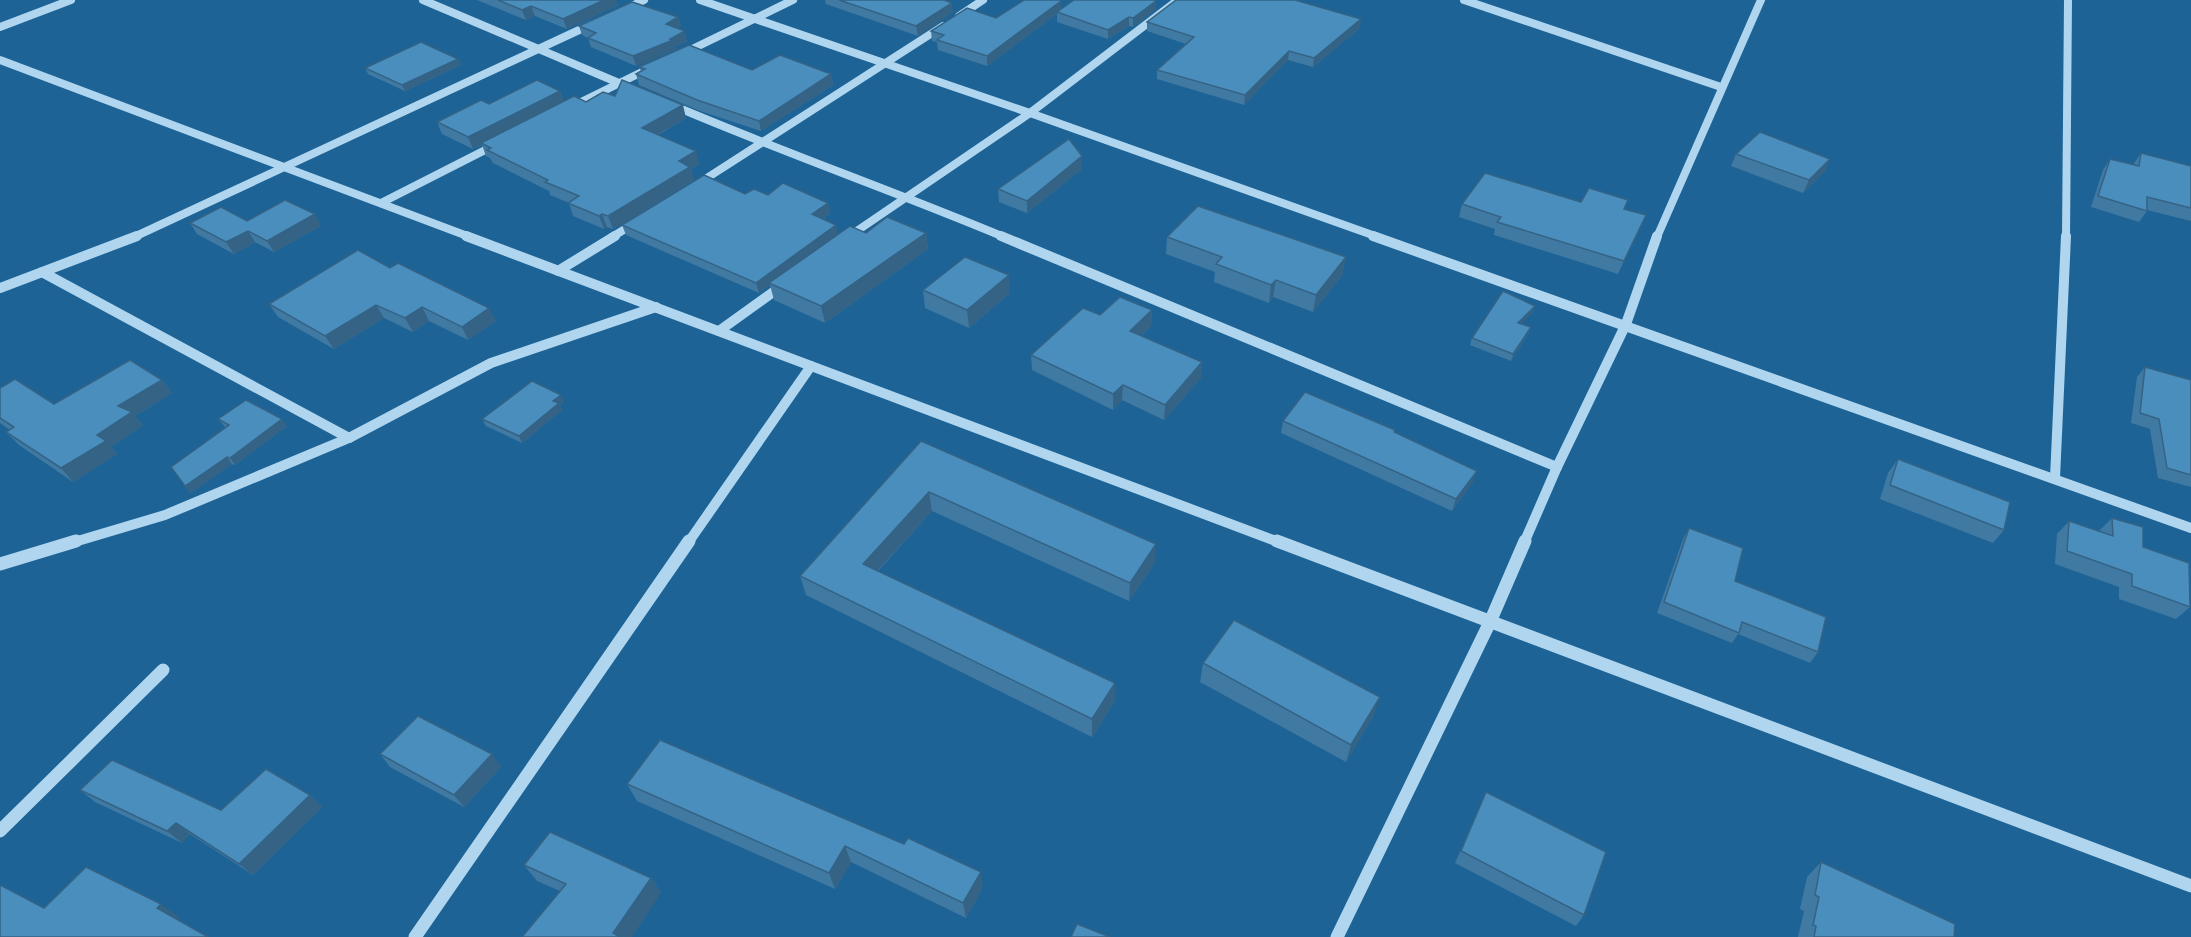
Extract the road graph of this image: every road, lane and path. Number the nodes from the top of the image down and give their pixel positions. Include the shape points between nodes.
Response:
1 (72, 0) edge
2 (423, 0) edge
3 (645, 0) edge
4 (700, 0) edge
5 (793, 0) edge
6 (983, 0) edge
7 (1178, 0) edge
8 (1464, 0) edge
9 (1761, 0) edge
10 (2068, 0) edge
11 (613, 14) edge
12 (602, 19) edge
13 (756, 20) junction
14 (0, 27) edge
15 (538, 48) junction
16 (671, 58) edge
17 (0, 60) edge
18 (661, 63) edge
19 (883, 64) junction
20 (618, 82) junction
21 (1721, 87) junction
22 (639, 91) edge
23 (660, 100) edge
24 (567, 109) edge
25 (1030, 113) junction
26 (505, 140) edge
27 (763, 144) junction
28 (287, 168) junction
29 (685, 192) edge
30 (905, 196) junction
31 (381, 203) junction
32 (646, 216) edge
33 (840, 243) edge
34 (558, 271) junction
35 (42, 272) junction
36 (794, 277) edge
37 (0, 288) edge
38 (656, 307) junction
39 (1626, 324) junction
40 (719, 331) junction
41 (811, 366) junction
42 (349, 438) junction
43 (1557, 467) junction
44 (2055, 478) junction
45 (2191, 528) edge
46 (1, 562) edge
47 (1490, 622) junction
48 (163, 670) dead end
49 (0, 831) edge
50 (2191, 886) edge
51 (415, 937) edge
52 (1337, 937) edge

1 - 14 street
2 - 15 street
3 - 11 street
4 - 13 street
5 - 13 street
6 - 19 street
7 - 25 street via 1164,6
8 - 21 street
9 - 21 street
10 - 44 street via 2067,203
12 - 15 street
13 - 16 street
13 - 19 street
15 - 20 street
15 - 28 street
17 - 28 street
18 - 20 street
19 - 25 street
19 - 27 street
20 - 22 street
20 - 24 street
21 - 39 street via 1663,219
23 - 27 street
25 - 30 street
25 - 39 street
26 - 31 street
27 - 29 street
27 - 30 street
28 - 31 street
28 - 35 street via 128,240
30 - 33 street
30 - 43 street
31 - 34 street
32 - 34 street
34 - 38 street
35 - 37 street
35 - 42 street
36 - 40 street
38 - 40 street
38 - 42 street via 491,363
39 - 43 street
39 - 44 street
40 - 41 street
41 - 47 street
41 - 51 street
42 - 46 street via 165,515
43 - 47 street
44 - 45 street
47 - 50 street
47 - 52 street
48 - 49 street

